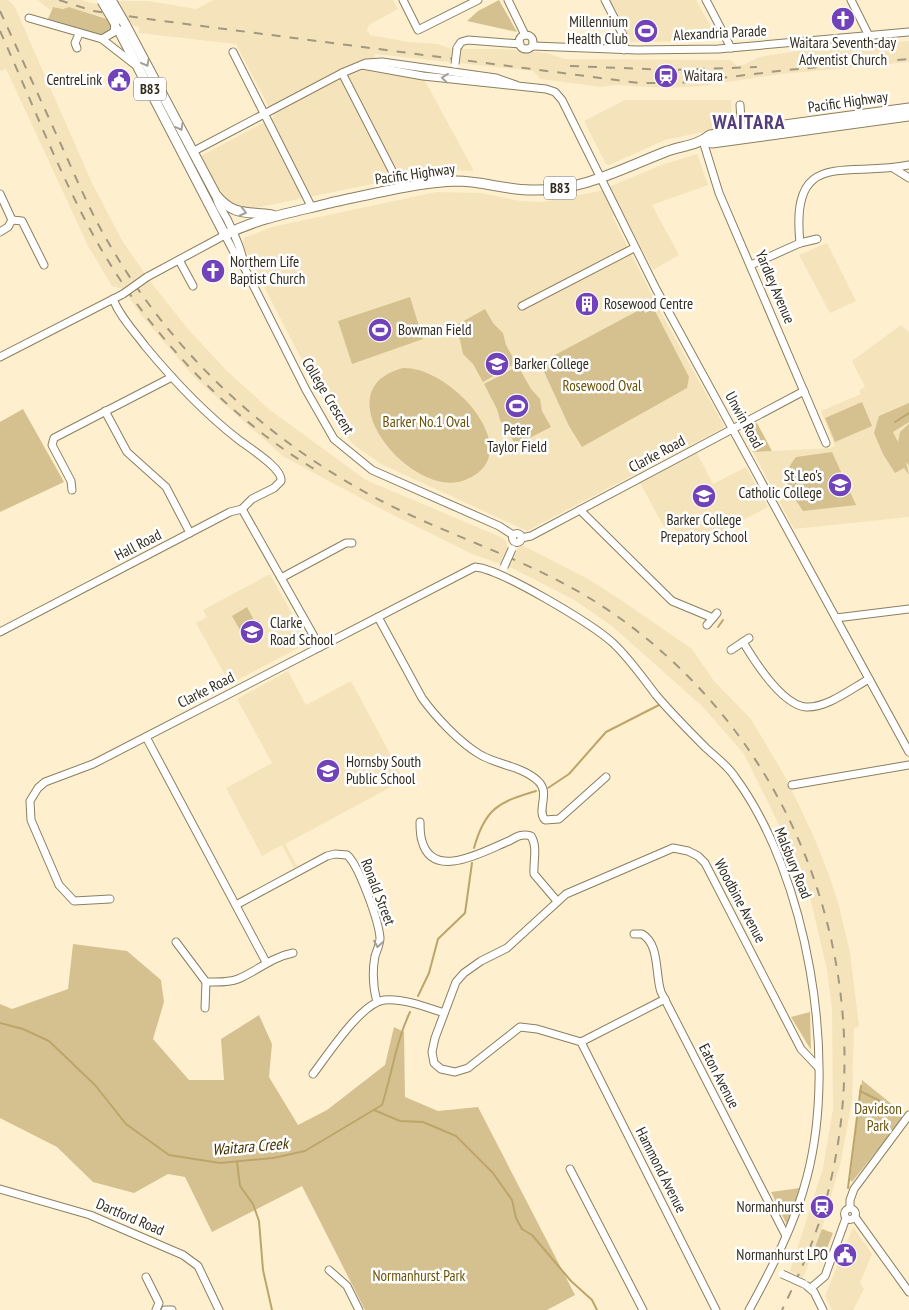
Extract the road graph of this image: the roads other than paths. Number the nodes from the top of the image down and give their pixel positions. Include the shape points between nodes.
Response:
1 (106, 0) edge
2 (403, 0) edge
3 (478, 0) edge
4 (508, 0) edge
5 (605, 0) edge
6 (706, 0) edge
7 (851, 0) edge
8 (29, 18) dead end
9 (115, 23) junction
10 (909, 32) edge
11 (79, 34) junction
12 (525, 35) junction
13 (869, 36) junction
14 (102, 39) junction
15 (520, 44) junction
16 (533, 46) junction
17 (77, 48) dead end
18 (731, 48) junction
19 (624, 50) junction
20 (233, 52) dead end
21 (359, 66) junction
22 (455, 68) junction
23 (342, 73) junction
24 (143, 76) junction
25 (516, 85) junction
26 (740, 105) dead end
27 (909, 108) edge
28 (265, 115) junction
29 (909, 116) edge
30 (742, 134) junction
31 (703, 141) junction
32 (194, 152) junction
33 (909, 165) edge
34 (892, 168) junction
35 (908, 178) edge
36 (601, 179) junction
37 (401, 188) junction
38 (0, 194) edge
39 (216, 195) junction
40 (312, 208) junction
41 (275, 216) junction
42 (12, 220) junction
43 (0, 232) edge
44 (229, 234) junction
45 (817, 239) dead end
46 (800, 243) junction
47 (634, 248) junction
48 (179, 260) junction
49 (44, 265) dead end
50 (751, 266) junction
51 (193, 286) dead end
52 (113, 299) junction
53 (522, 306) dead end
54 (0, 357) edge
55 (172, 377) junction
56 (804, 391) junction
57 (105, 412) junction
58 (733, 429) junction
59 (826, 443) dead end
60 (72, 490) dead end
61 (242, 509) junction
62 (580, 510) junction
63 (190, 533) junction
64 (515, 541) junction
65 (352, 543) dead end
66 (503, 570) junction
67 (281, 578) junction
68 (909, 610) edge
69 (378, 617) junction
70 (836, 618) junction
71 (707, 625) dead end
72 (0, 632) edge
73 (320, 647) junction
74 (731, 650) dead end
75 (869, 679) junction
76 (146, 737) junction
77 (909, 752) edge
78 (909, 766) edge
79 (606, 777) dead end
80 (792, 785) dead end
81 (420, 822) dead end
82 (110, 899) dead end
83 (557, 901) junction
84 (236, 905) junction
85 (634, 934) dead end
86 (176, 942) dead end
87 (293, 953) dead end
88 (266, 962) junction
89 (206, 982) junction
90 (665, 1000) junction
91 (377, 1002) junction
92 (205, 1008) dead end
93 (444, 1013) junction
94 (581, 1042) junction
95 (819, 1067) junction
96 (313, 1074) dead end
97 (909, 1115) edge
98 (570, 1169) dead end
99 (0, 1189) edge
100 (850, 1208) junction
101 (855, 1217) junction
102 (846, 1218) junction
103 (786, 1236) junction
104 (771, 1269) junction
105 (329, 1270) dead end
106 (146, 1277) dead end
107 (808, 1286) junction
108 (909, 1292) edge
109 (821, 1309) edge
110 (156, 1310) edge
111 (165, 1310) edge
112 (172, 1310) edge
113 (219, 1310) edge
114 (359, 1310) edge
115 (643, 1310) edge
116 (716, 1310) edge
117 (749, 1310) edge

1 - 9 main road, Pacific Highway / B83, bridge
1 -> 32 main road, Pacific Highway / B83, bridge via 125,24
2 - 3 street via 418,30
4 - 12 street
5 - 19 street via 625,39
6 - 18 street
7 - 13 street
8 - 11 street
9 - 14 street via 114,32
9 - 24 main road, Pacific Highway / B83
10 - 13 street, Alexandria Parade
11 - 14 street
11 - 17 street via 75,43
12 - 15 street
12 - 16 street via 532,37
13 - 18 street, Alexandria Parade
14 - 24 street via 126,56
15 - 16 street via 527,49
15 - 22 street, bridge via 461,42
16 - 19 street, Alexandria Parade
18 - 19 street, Alexandria Parade
20 - 28 street
21 - 22 street via 382,62
21 - 23 street
25 -> 21 street
22 - 25 street
23 - 28 street
23 - 37 street
24 - 44 main road, Pacific Highway / B83
25 - 36 street, Unwin Road via 552,90 560,98
26 - 30 street
27 - 30 main road, Pacific Highway / B83
28 - 32 street
28 - 40 street
29 - 30 main road, Pacific Highway / B83
30 - 31 main road, Pacific Highway / B83 via 710,135
31 - 36 main road, Pacific Highway / B83 via 667,151
31 - 50 street, Yardley Avenue via 719,193
32 - 39 main road, Pacific Highway / B83
33 - 34 street
33 - 35 street via 904,171
34 - 35 street
34 - 46 street via 850,169 814,178 803,191 798,217
36 - 37 main road, Pacific Highway / B83 via 541,190 468,182
36 - 47 street, Unwin Road
37 - 40 main road, Pacific Highway / B83
38 - 42 street
39 -> 41 main road, Pacific Highway / B83 via 236,211
39 - 44 street, Pacific Highway via 216,203
40 - 41 main road, Pacific Highway / B83
41 - 44 main road, Pacific Highway / B83
42 - 43 street
42 - 49 street via 22,221
44 - 48 street
44 - 64 street, College Crescent via 238,262 244,267 334,439 372,470 499,526
45 - 46 street
46 - 50 street
47 - 53 street
47 - 58 street, Unwin Road
48 - 51 street
48 - 52 street, bridge
50 - 56 street, Yardley Avenue
52 - 54 street
52 - 55 street
55 - 57 street
55 - 61 street, Hall Road via 204,411 272,465 282,477 279,485
56 - 58 street, Clarke Road
56 - 59 street, Yardley Avenue
57 - 60 street via 54,438 52,445 71,481
57 - 63 street via 127,452 166,487
58 - 62 street, Clarke Road
58 - 70 street, Unwin Road
61 - 63 street, Hall Road
61 - 67 street
62 - 64 street, Clarke Road
62 - 71 street via 672,601 715,615
63 - 72 street, Hall Road
64 - 66 street, bridge
65 - 67 street via 346,543
66 - 69 street, Clarke Road via 471,568
66 - 95 street, Malsbury Road via 614,644 672,713 735,775 769,838 798,912 815,999
67 - 73 street
68 - 70 street
69 - 73 street, Clarke Road
69 - 79 street via 431,710 478,754 530,775 541,784 545,801 542,811 546,820 560,819
70 - 75 street, Unwin Road
73 - 76 street, Clarke Road
74 - 75 street via 746,640 754,660 779,690 795,704 807,707 830,701
75 - 77 street, Unwin Road
76 - 82 street, Clarke Road via 93,764 45,782 30,802 32,820 63,892 74,900
76 - 84 street
78 - 80 street
81 - 83 street via 422,841 428,851 446,862 463,860 518,836 531,836 535,850 534,874
83 - 93 street, Woodbine Avenue via 507,948 464,973 456,982
83 - 95 street, Woodbine Avenue via 566,894 673,848 698,856 705,863 800,1049
84 - 88 street
84 -> 91 street, Ronald Street via 310,865 335,854 347,855 356,865 380,937 373,969
85 - 90 street, Eaton Avenue via 642,934 649,940 657,980
86 - 89 street
87 - 88 street
88 - 89 street via 238,979
89 - 92 street
90 - 94 street
90 - 103 street, Eaton Avenue
91 - 93 street via 386,1000
91 - 96 street via 364,1010
93 - 94 street, Woodbine Avenue via 432,1052 434,1063 441,1069 455,1072 468,1068 520,1026
94 - 116 street, Hammond Avenue
95 - 103 street, Malsbury Road via 820,1104 810,1167
97 - 100 street via 854,1189
98 - 115 street
99 - 113 street, Dartford Road via 90,1215 183,1255 198,1266
100 - 101 street via 856,1212
100 - 102 street via 845,1212
101 - 102 street via 852,1220
101 - 108 street
102 - 107 street via 825,1276
103 - 104 street, Malsbury Road
104 - 107 street, bridge
104 - 117 street, Malsbury Road
105 - 114 street via 347,1286
106 - 110 street via 159,1303
107 - 109 street
111 - 112 street

